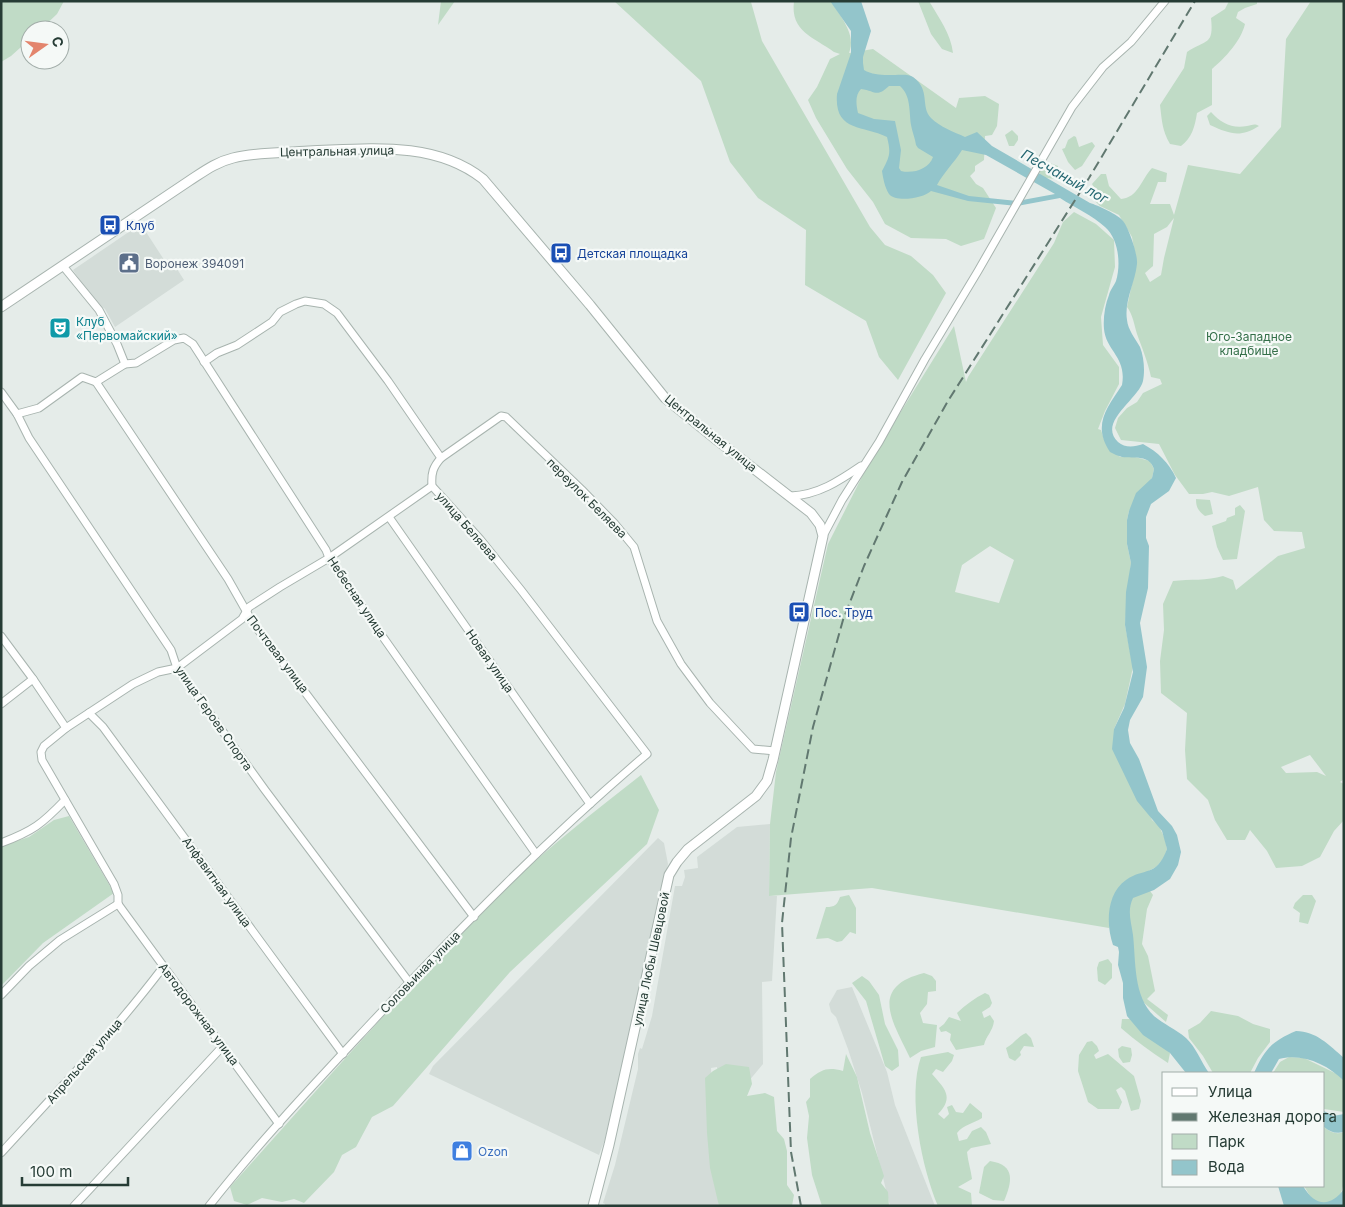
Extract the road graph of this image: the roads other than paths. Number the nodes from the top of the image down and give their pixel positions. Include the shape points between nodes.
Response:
1 (1165, 1) edge
2 (63, 266) junction
3 (1, 307) edge
4 (204, 362) junction
5 (125, 364) junction
6 (96, 382) junction
7 (1, 392) edge
8 (16, 414) junction
9 (441, 458) junction
10 (862, 465) junction
11 (432, 486) junction
12 (791, 496) junction
13 (389, 517) junction
14 (823, 536) junction
15 (329, 558) junction
16 (247, 612) junction
17 (1, 636) edge
18 (177, 668) junction
19 (34, 680) junction
20 (1, 704) edge
21 (88, 713) junction
22 (66, 728) junction
23 (775, 751) junction
24 (647, 754) joint
25 (65, 800) junction
26 (590, 804) junction
27 (1, 843) edge
28 (536, 854) junction
29 (118, 904) junction
30 (474, 917) junction
31 (164, 966) junction
32 (410, 982) junction
33 (1, 995) edge
34 (223, 1046) junction
35 (343, 1054) junction
36 (279, 1124) junction
37 (1, 1153) edge
38 (74, 1206) edge
39 (209, 1206) edge
40 (593, 1206) edge

1 - 10 street via 1131,42 1103,67 1072,107 879,442
2 - 3 street, Центральная улица
2 - 5 street via 98,310
2 - 12 street, Центральная улица via 214,164 232,158 277,152 362,149 420,152 446,158 470,169 493,190 665,398
4 - 5 street, Небесная улица via 193,344 184,338 174,340 136,363
4 - 9 street via 237,345 272,322 280,312 296,304 305,301 324,304 337,313
4 - 15 street, Небесная улица
5 - 6 street
6 - 8 street via 82,377 38,408
6 - 16 street, Почтовая улица
7 - 8 street, улица Героев Спорта
8 - 18 street, улица Героев Спорта via 170,650
9 - 11 street, улица Беляева via 431,475
9 - 23 street, переулок Беляева via 501,416 506,418 582,490 634,547 657,621 681,664 710,703 753,749
10 - 12 street via 814,493
10 - 14 street
11 - 13 street
11 - 24 street, улица Беляева via 480,539
12 - 14 street, Центральная улица via 816,518
13 - 15 street
13 - 26 street, Новая улица
14 - 23 street, улица Любы Шевцовой
15 - 16 street via 249,607
15 - 28 street, Небесная улица
16 - 18 street
16 - 30 street, Почтовая улица
17 - 19 street
18 - 21 street via 158,672 133,684
18 - 32 street, улица Героев Спорта
19 - 20 street
19 - 22 street
21 - 22 street
21 - 35 street, Алфавитная улица via 103,727
22 - 25 street via 41,752 42,760
23 - 40 street, улица Любы Шевцовой via 767,781 756,796 688,849 669,875
24 - 26 street, Соловьиная улица
25 - 27 street via 34,830
25 - 29 street via 114,884
26 - 28 street, Соловьиная улица
28 - 30 street, Соловьиная улица
29 - 31 street, Автодорожная улица
29 - 33 street via 60,940
30 - 32 street, Соловьиная улица
31 - 34 street, Автодорожная улица
31 - 37 street, Апрельская улица
32 - 35 street, Соловьиная улица
34 - 36 street, Автодорожная улица
34 - 38 street
35 - 36 street, Соловьиная улица
36 - 39 street, Соловьиная улица

